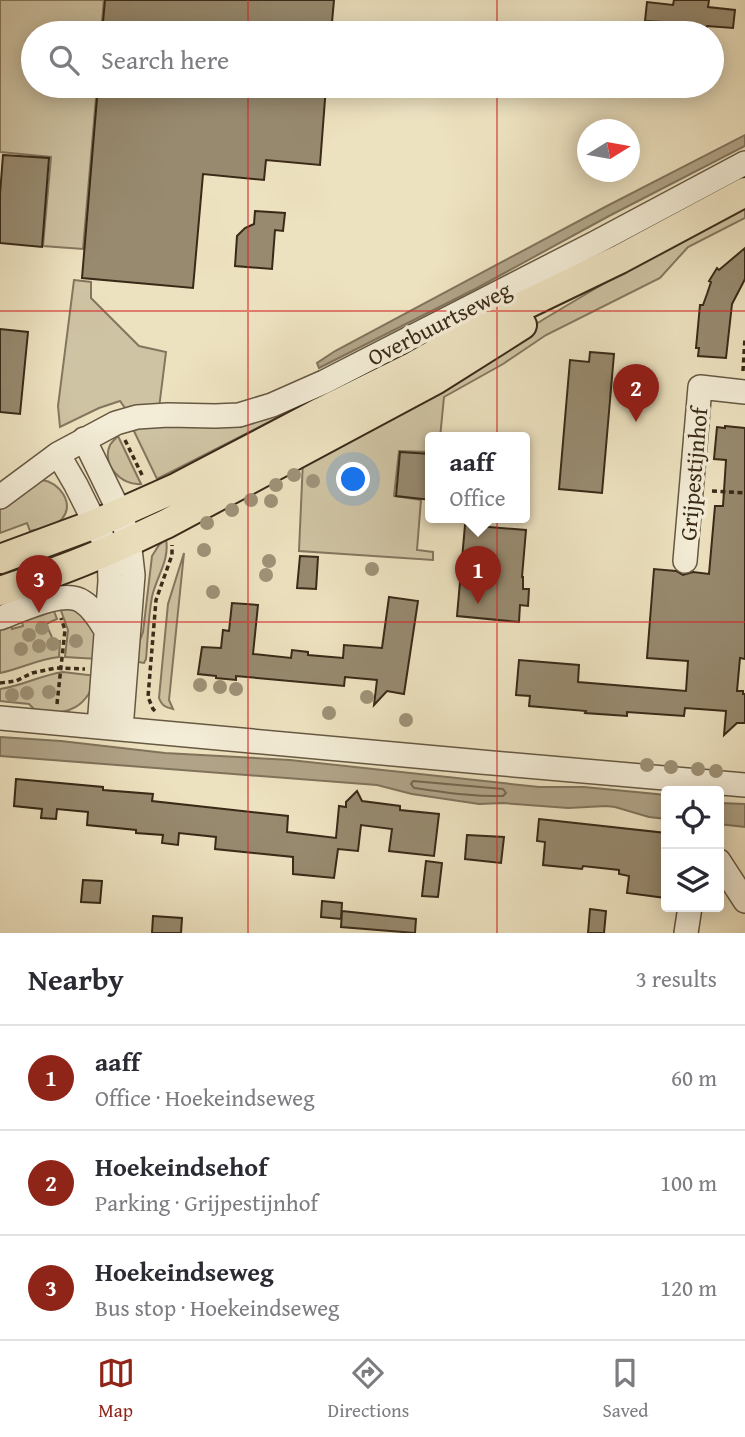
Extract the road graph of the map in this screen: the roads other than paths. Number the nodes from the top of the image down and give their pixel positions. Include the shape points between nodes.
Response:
1 (745, 163) edge
2 (745, 192) edge
3 (620, 258) junction
4 (743, 391) edge
5 (84, 439) junction
6 (58, 454) junction
7 (0, 497) edge
8 (108, 519) junction
9 (119, 545) junction
10 (0, 559) edge
11 (685, 561) dead end
12 (0, 591) edge
13 (0, 618) edge
14 (107, 632) junction
15 (0, 718) edge
16 (110, 728) junction
17 (745, 785) edge
18 (693, 786) edge
19 (724, 786) edge
20 (724, 869) edge
21 (745, 901) edge
22 (689, 912) edge
23 (686, 933) edge

1 - 5 street, Overbuurtseweg via 272,405 239,415 137,417
2 - 3 main road, Overbuurtseweg
3 - 8 main road, Overbuurtseweg
3 - 9 main road, Overbuurtseweg via 435,380
4 - 11 street, Grijpestijnhof via 700,387
5 - 6 street, Overbuurtseweg
5 - 8 street
6 - 7 street, Overbuurtseweg
6 - 8 street
8 - 9 street
8 - 10 main road, Overbuurtseweg
9 - 12 main road, Overbuurtseweg
9 - 14 street via 110,581
9 - 16 street via 133,575
13 - 14 street via 66,597 81,600 92,609
14 - 16 street
15 - 16 street
16 - 18 street
17 - 19 street
20 - 21 street
22 - 23 street

